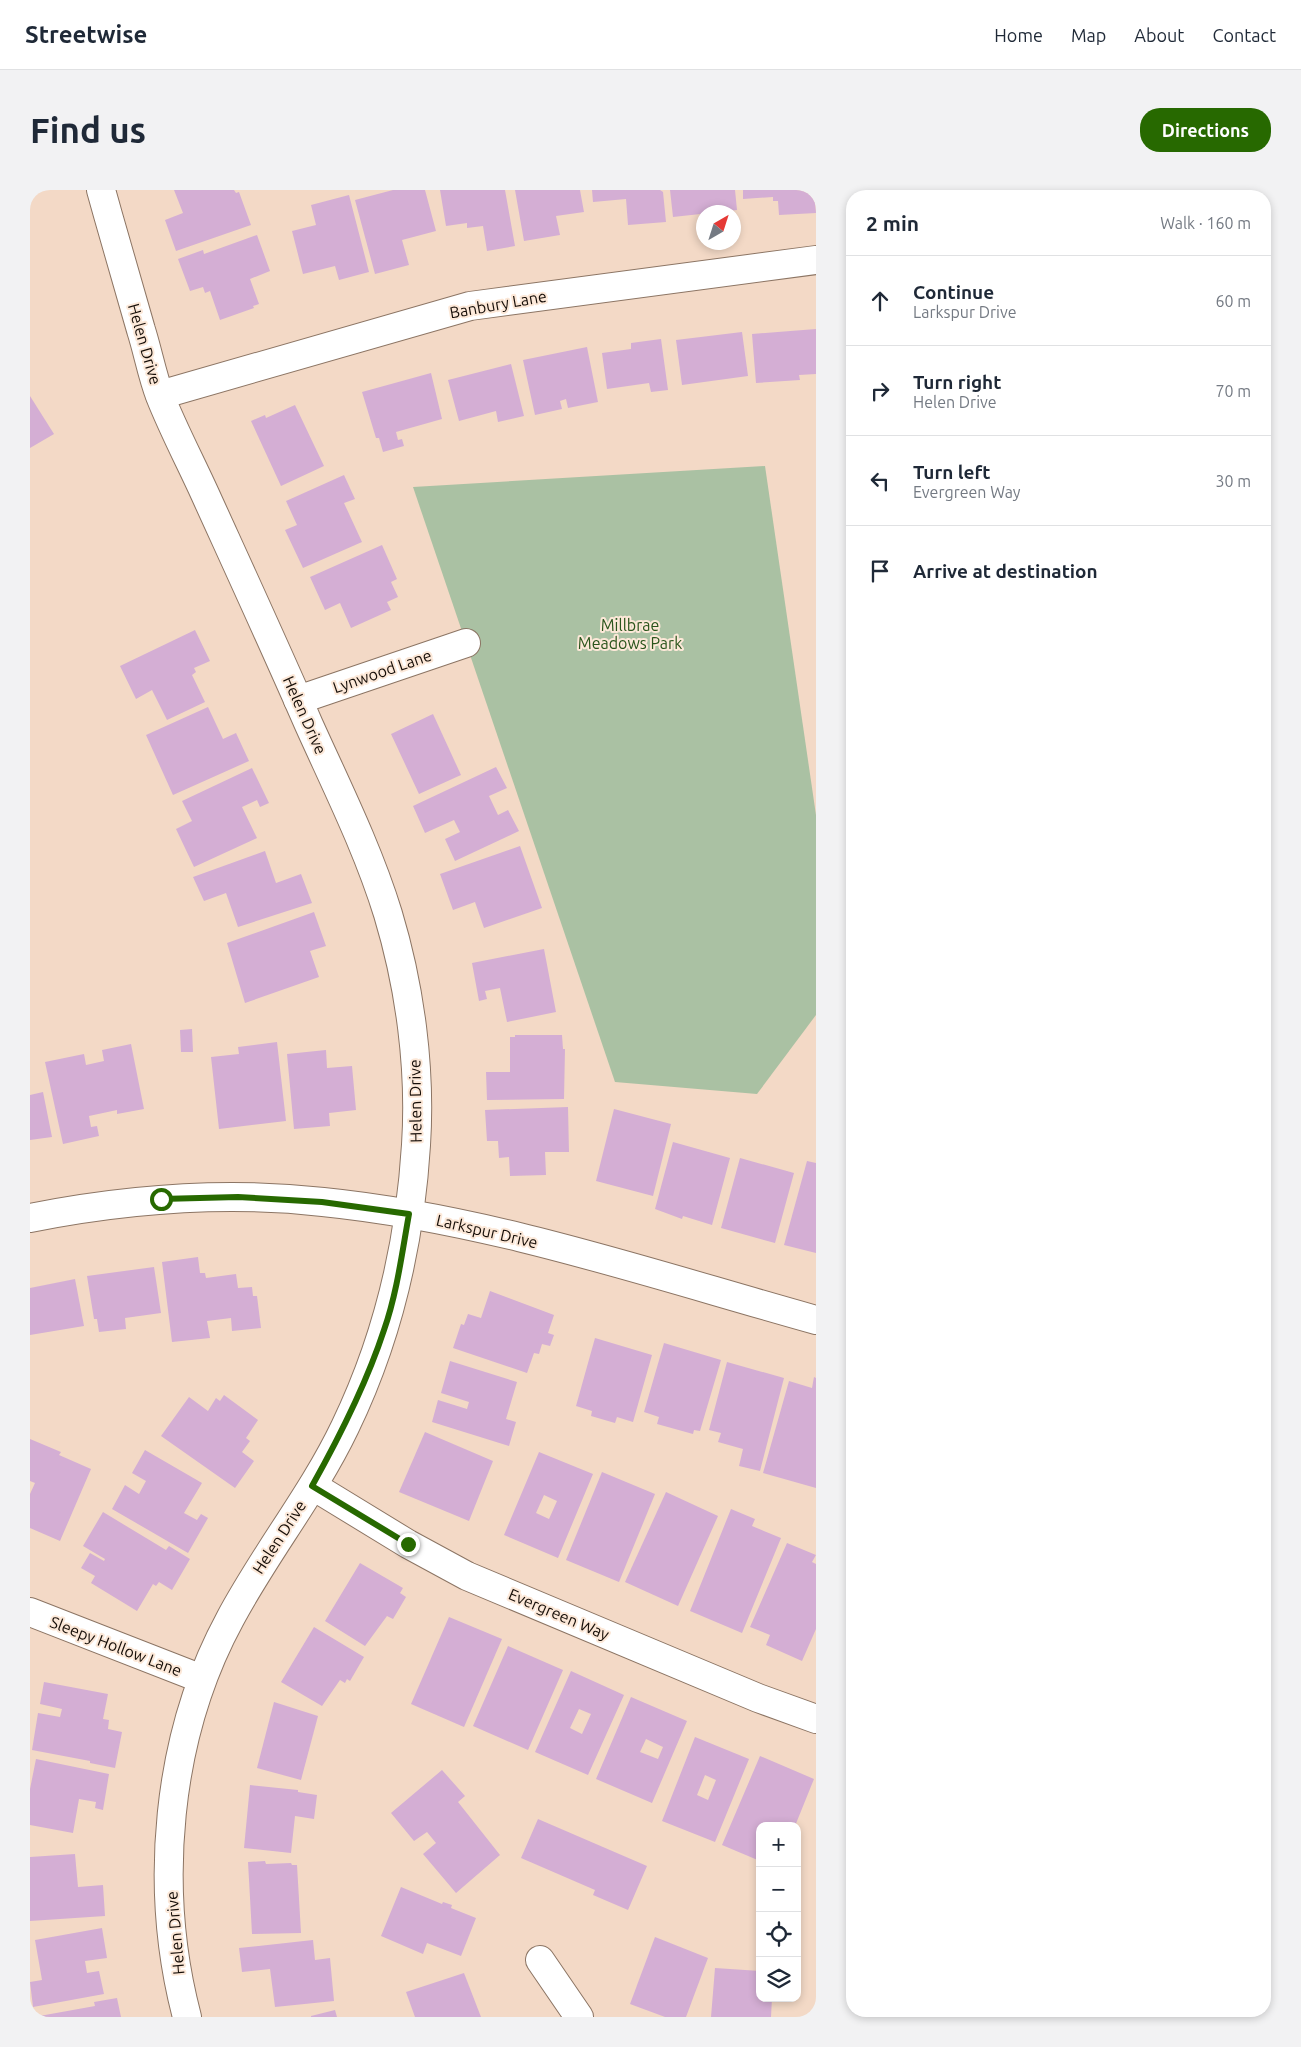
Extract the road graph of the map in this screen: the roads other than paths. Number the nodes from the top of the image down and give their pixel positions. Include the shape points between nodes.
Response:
1 (100, 190) edge
2 (816, 260) edge
3 (160, 396) junction
4 (466, 643) dead end
5 (298, 700) junction
6 (409, 1214) junction
7 (30, 1218) edge
8 (816, 1320) edge
9 (312, 1486) junction
10 (30, 1612) edge
11 (202, 1679) junction
12 (816, 1719) edge
13 (540, 1960) dead end
14 (187, 2017) edge
15 (579, 2017) edge

1 - 3 street, Helen Drive
2 - 3 street, Banbury Lane via 470,306
3 - 5 street, Helen Drive
4 - 5 street, Lynwood Lane
5 - 6 street, Helen Drive via 357,832 388,914 408,1000 416,1068 416,1132
6 - 7 street, Larkspur Drive via 322,1202 238,1197 161,1199 79,1208
6 - 8 street, Larkspur Drive via 497,1231
6 - 9 street, Helen Drive via 385,1329 344,1430
9 - 11 street, Helen Drive via 226,1624
9 - 12 street, Evergreen Way via 468,1576 758,1698
10 - 11 street, Sleepy Hollow Lane
11 - 14 street, Helen Drive via 183,1743 173,1808 169,1868 172,1930
13 - 15 street

